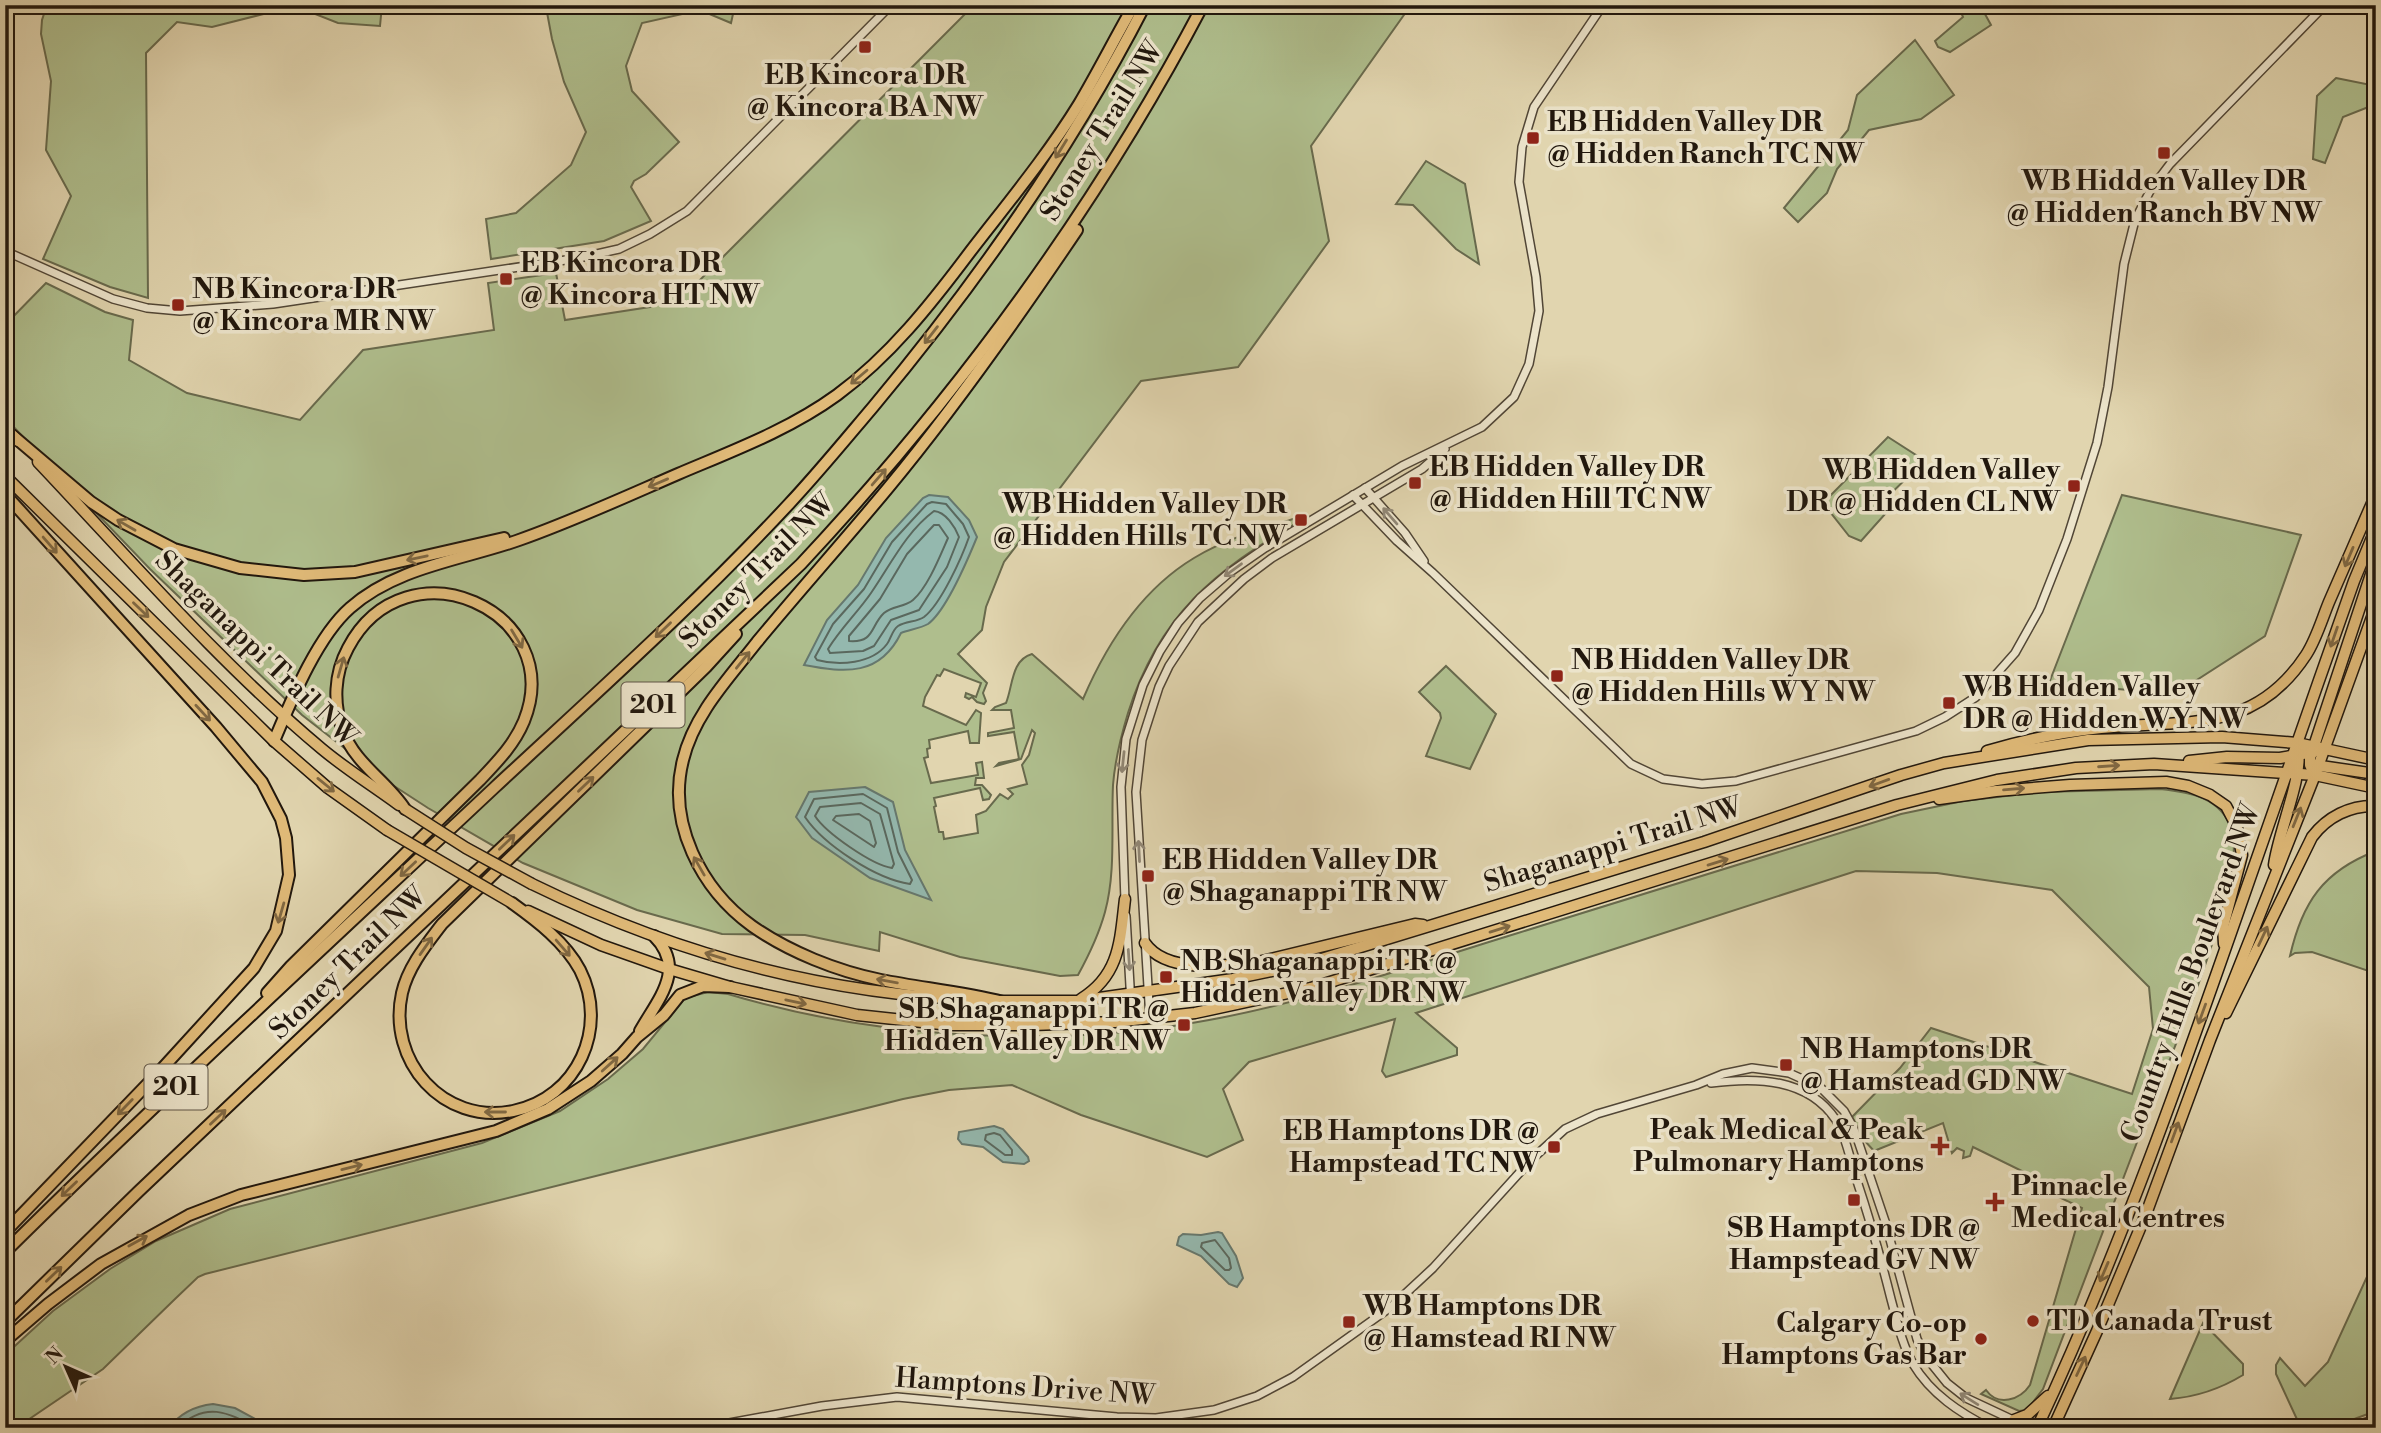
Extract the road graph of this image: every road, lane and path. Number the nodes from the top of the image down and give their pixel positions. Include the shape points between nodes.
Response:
1 (891, 5) edge
2 (1134, 5) edge
3 (1145, 5) edge
4 (1203, 5) edge
5 (1603, 5) edge
6 (2325, 5) edge
7 (1086, 205) junction
8 (5, 251) edge
9 (9, 431) edge
10 (1448, 446) junction
11 (5, 476) edge
12 (1365, 488) junction
13 (5, 494) edge
14 (2376, 494) edge
15 (1353, 495) junction
16 (1375, 498) junction
17 (1362, 505) junction
18 (600, 507) junction
19 (2376, 528) edge
20 (2376, 550) edge
21 (801, 564) junction
22 (1433, 573) junction
23 (2376, 606) edge
24 (285, 716) junction
25 (274, 741) junction
26 (2297, 743) junction
27 (2316, 749) junction
28 (2376, 760) edge
29 (1944, 763) junction
30 (2154, 764) junction
31 (2302, 766) junction
32 (2376, 774) edge
33 (2376, 789) edge
34 (1897, 805) junction
35 (2376, 806) edge
36 (405, 809) junction
37 (2272, 878) junction
38 (1125, 900) junction
39 (512, 903) junction
40 (1430, 926) junction
41 (654, 936) junction
42 (1145, 943) junction
43 (2225, 949) junction
44 (669, 969) junction
45 (730, 987) junction
46 (1148, 991) junction
47 (1131, 993) junction
48 (1078, 1001) junction
49 (1003, 1002) junction
50 (1150, 1019) junction
51 (1132, 1021) junction
52 (637, 1037) junction
53 (2210, 1040) junction
54 (214, 1051) junction
55 (1696, 1085) junction
56 (5, 1232) edge
57 (5, 1252) edge
58 (5, 1322) edge
59 (5, 1341) edge
60 (2053, 1391) junction
61 (2061, 1410) junction
62 (2376, 1419) edge
63 (2014, 1420) junction
64 (702, 1428) edge
65 (1990, 1428) edge
66 (2030, 1428) edge
67 (2037, 1428) edge
68 (2053, 1428) edge
69 (2065, 1428) edge
70 (2347, 1428) edge

1 - 8 street via 687,211 619,249 273,304 180,311 113,299
2 -> 18 highway via 1078,105 1035,167 950,279 875,363 836,395 775,431
3 -> 54 highway, Stoney Trail NW / 201 via 1063,145 969,286 791,503 644,648
4 - 7 highway, Stoney Trail NW / 201
5 - 10 street via 1534,107 1522,148 1519,182 1539,311 1528,364 1514,397 1482,427
6 - 22 street via 2169,164 2151,189 2135,220 2124,264 2097,443 2067,539 2039,610 2015,653 1976,697 1945,717 1916,731 1736,780 1702,784 1662,779 1631,764
21 -> 7 highway, Stoney Trail NW / 201 via 964,375
49 -> 7 highway via 846,971 751,925 715,891 695,861 681,820 680,778 687,746 706,708 963,393 1078,230
18 -> 9 highway via 471,547 355,572 275,574 206,560 149,537 92,502
9 - 24 main road, Shaganappi Trail NW
10 - 12 street
10 - 16 street via 1432,463
11 -> 25 main road, Shaganappi Trail NW
12 - 15 street
12 - 16 street
13 -> 56 highway via 262,782 281,819 289,875 276,931 254,968
14 -> 29 main road via 2307,653 2286,681 2262,700 2205,722 2101,728 2023,740
15 - 17 street
15 -> 38 street via 1228,573 1186,615 1160,651 1134,709 1122,763
16 - 17 street
22 -> 16 street
17 - 22 street
42 -> 17 street via 1138,778 1142,740 1169,666 1198,622 1244,579
18 - 24 highway via 520,539 405,575 367,594 327,635
19 -> 26 main road
20 - 27 main road
39 -> 21 highway via 549,932 579,968 591,1009 589,1039 572,1075 546,1096 515,1111 482,1111 438,1094 408,1059 400,1008 416,961 442,925 706,667
58 -> 21 highway, Stoney Trail NW / 201
23 - 27 main road, Country Hills Boulevard NW
24 - 25 highway
24 - 36 main road, Shaganappi Trail NW via 323,750
25 -> 39 main road, Shaganappi Trail NW, bridge via 328,788 387,830
26 - 27 main road, Shaganappi Trail NW
26 - 29 main road, Shaganappi Trail NW via 2222,737 2088,740
26 - 31 main road
27 - 28 main road, Shaganappi Trail NW
27 - 31 main road, Country Hills Boulevard NW
27 - 31 main road
29 -> 40 main road, Shaganappi Trail NW
30 - 31 main road, Shaganappi Trail NW
30 - 31 main road via 2227,757 2280,758
34 -> 30 main road, Shaganappi Trail NW via 1997,780 2076,768
31 - 32 main road
31 - 33 main road, Shaganappi Trail NW
37 -> 31 main road, Country Hills Boulevard NW
31 - 37 main road via 2276,845
31 - 43 main road, Country Hills Boulevard NW
34 -> 43 main road via 2070,785 2166,782 2210,795 2226,806 2237,827 2242,855 2223,927
50 -> 34 main road, Shaganappi Trail NW via 1311,988
53 -> 35 main road via 2312,837 2333,816
36 - 41 main road, Shaganappi Trail NW, bridge via 533,884
36 -> 54 highway via 347,741 337,707 339,671 359,630 383,609 413,595 458,596 500,618 522,647 531,683 530,702 518,733 500,759 291,966
37 - 53 main road, Country Hills Boulevard NW
38 -> 47 street
38 - 48 main road via 1113,965 1103,983
39 - 44 main road, Shaganappi Trail NW via 600,945
40 - 42 main road via 1415,924 1233,965 1171,961 1152,953
40 - 46 main road, Shaganappi Trail NW via 1278,970
41 - 44 highway via 669,956
49 -> 41 main road, Shaganappi Trail NW via 834,986 748,966
42 - 46 street
43 -> 60 main road, Country Hills Boulevard NW via 2117,1243
44 - 45 main road, Shaganappi Trail NW
44 - 52 highway via 667,983
45 -> 51 main road, Shaganappi Trail NW via 904,1021 1005,1025
45 - 52 highway via 703,986 680,995
46 - 47 main road, Shaganappi Trail NW
46 - 50 street
47 - 48 main road, Shaganappi Trail NW
47 - 51 street
48 - 49 main road, Shaganappi Trail NW
50 - 51 main road, Shaganappi Trail NW
59 -> 52 highway via 101,1264 189,1215 241,1195 526,1119 591,1081
61 -> 53 main road, Country Hills Boulevard NW via 2122,1273
54 -> 57 highway, Stoney Trail NW / 201
63 -> 55 street, Hamptons Drive NW via 1966,1398 1926,1357 1885,1221 1844,1111 1820,1087 1788,1073 1752,1068
55 - 64 street, Hamptons Drive NW via 1597,1114 1565,1129 1391,1307 1304,1370 1257,1396 1214,1410 1157,1418 897,1396
55 - 65 street, Hamptons Drive NW via 1768,1080 1814,1097 1837,1121 1909,1356 1937,1393
60 - 63 main road via 2023,1418
60 - 67 main road, Country Hills Boulevard NW
61 - 68 main road, Country Hills Boulevard NW
61 - 69 main road
62 - 70 street
63 - 66 street, Hamptons Drive NW

